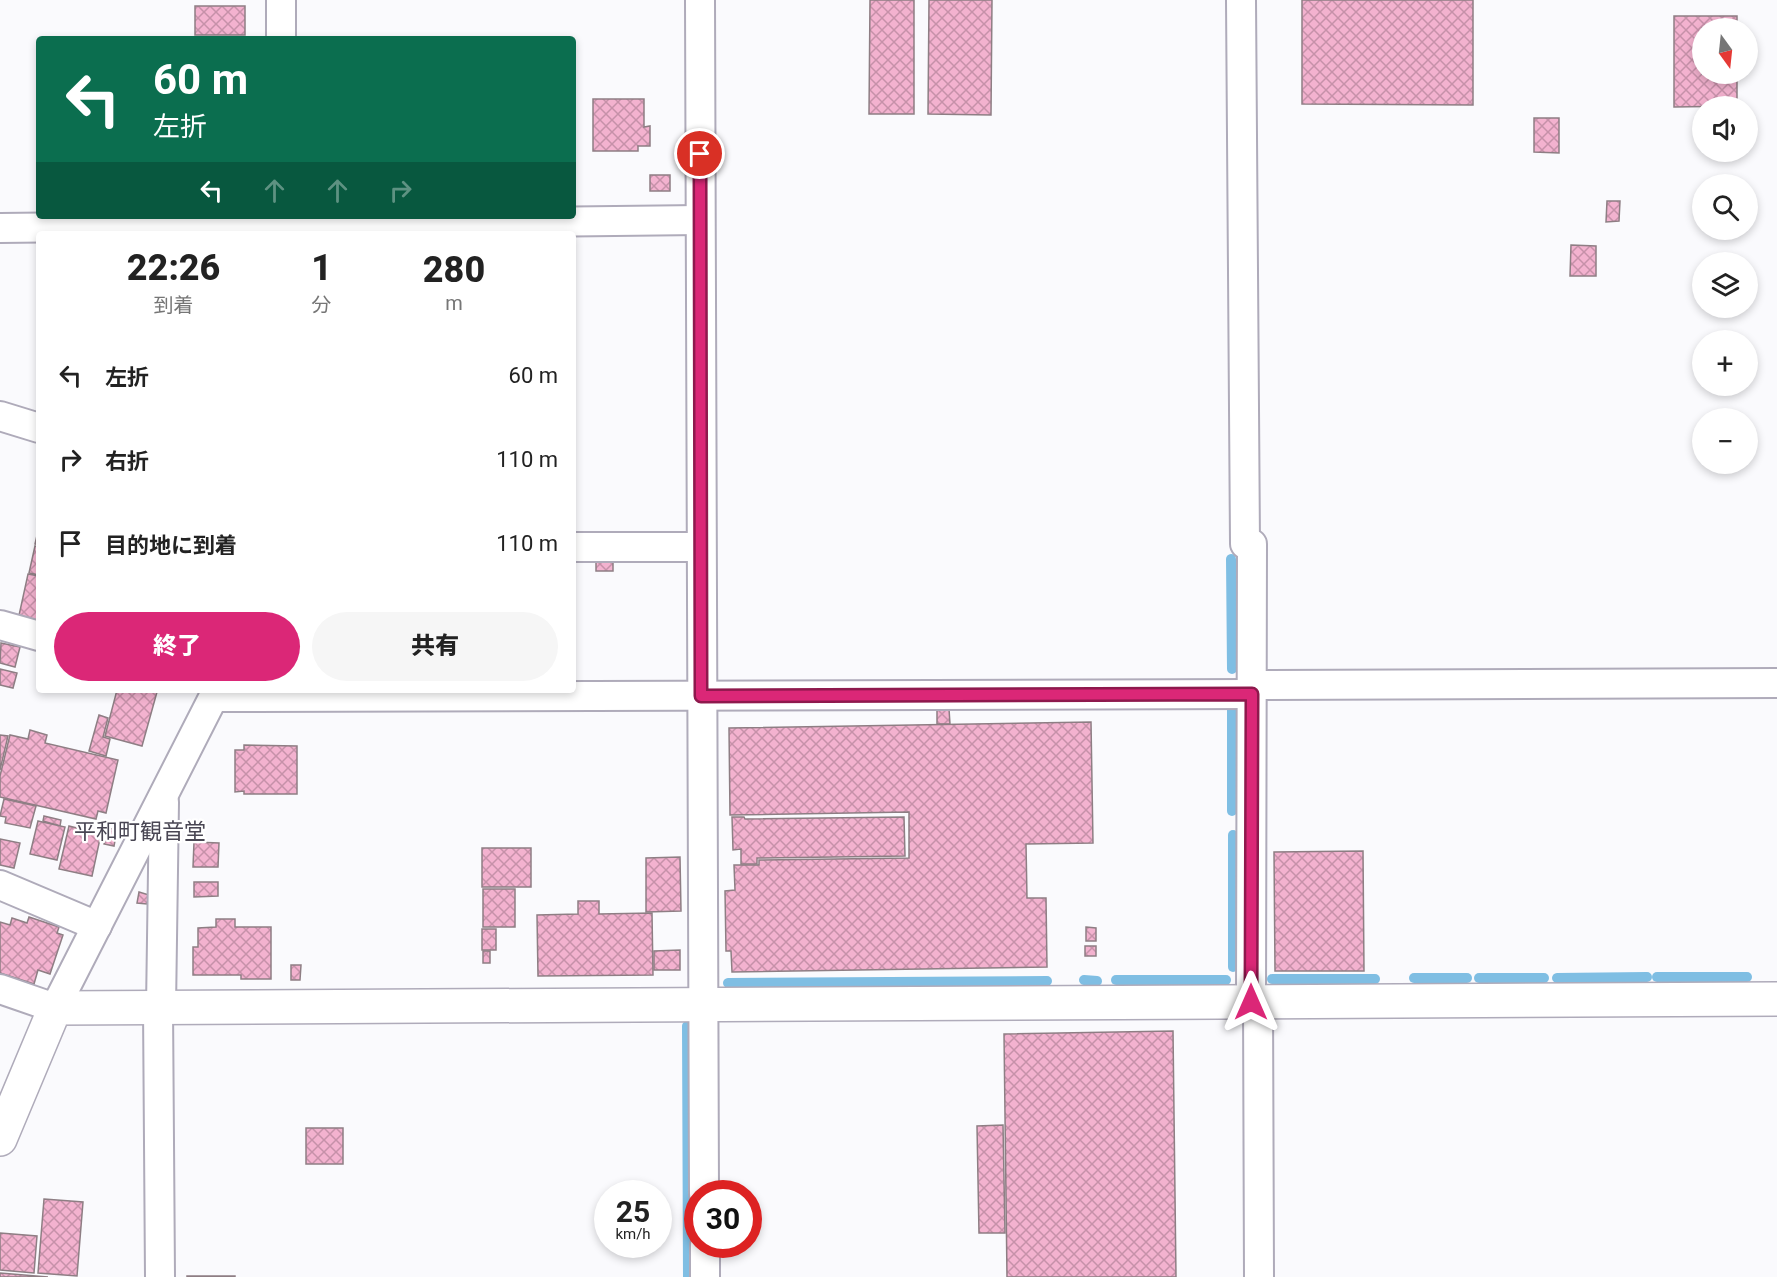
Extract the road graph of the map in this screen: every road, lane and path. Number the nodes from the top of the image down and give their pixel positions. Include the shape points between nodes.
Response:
1 (281, 0) edge
2 (700, 0) edge
3 (1241, 0) edge
4 (281, 36) edge
5 (700, 220) junction
6 (274, 224) edge
7 (0, 228) edge
8 (0, 416) edge
9 (36, 427) edge
10 (576, 546) edge
11 (701, 547) junction
12 (0, 626) edge
13 (36, 635) edge
14 (1777, 683) edge
15 (1252, 690) junction
16 (216, 694) edge
17 (701, 696) junction
18 (164, 797) junction
19 (0, 885) edge
20 (97, 926) junction
21 (0, 989) edge
22 (1777, 999) edge
23 (1255, 1002) junction
24 (702, 1005) junction
25 (159, 1007) junction
26 (55, 1008) junction
27 (0, 1139) edge
28 (704, 1180) edge
29 (705, 1258) edge
30 (160, 1277) edge
31 (705, 1277) edge
32 (1259, 1277) edge

1 - 4 street
2 - 5 street
3 - 15 street
5 - 6 street
5 - 11 street
6 - 7 street
8 - 9 street
10 - 11 street
11 - 17 street
12 - 13 street
14 - 15 street
15 - 17 street
15 - 23 street
16 - 17 street
16 - 18 street
17 - 24 street
18 - 20 street
18 - 25 street
19 - 20 street
20 - 26 street
21 - 26 street
22 - 23 street
23 - 24 street
23 - 32 street
24 - 25 street
24 - 28 street
25 - 26 street
25 - 30 street
26 - 27 street
29 - 31 street

